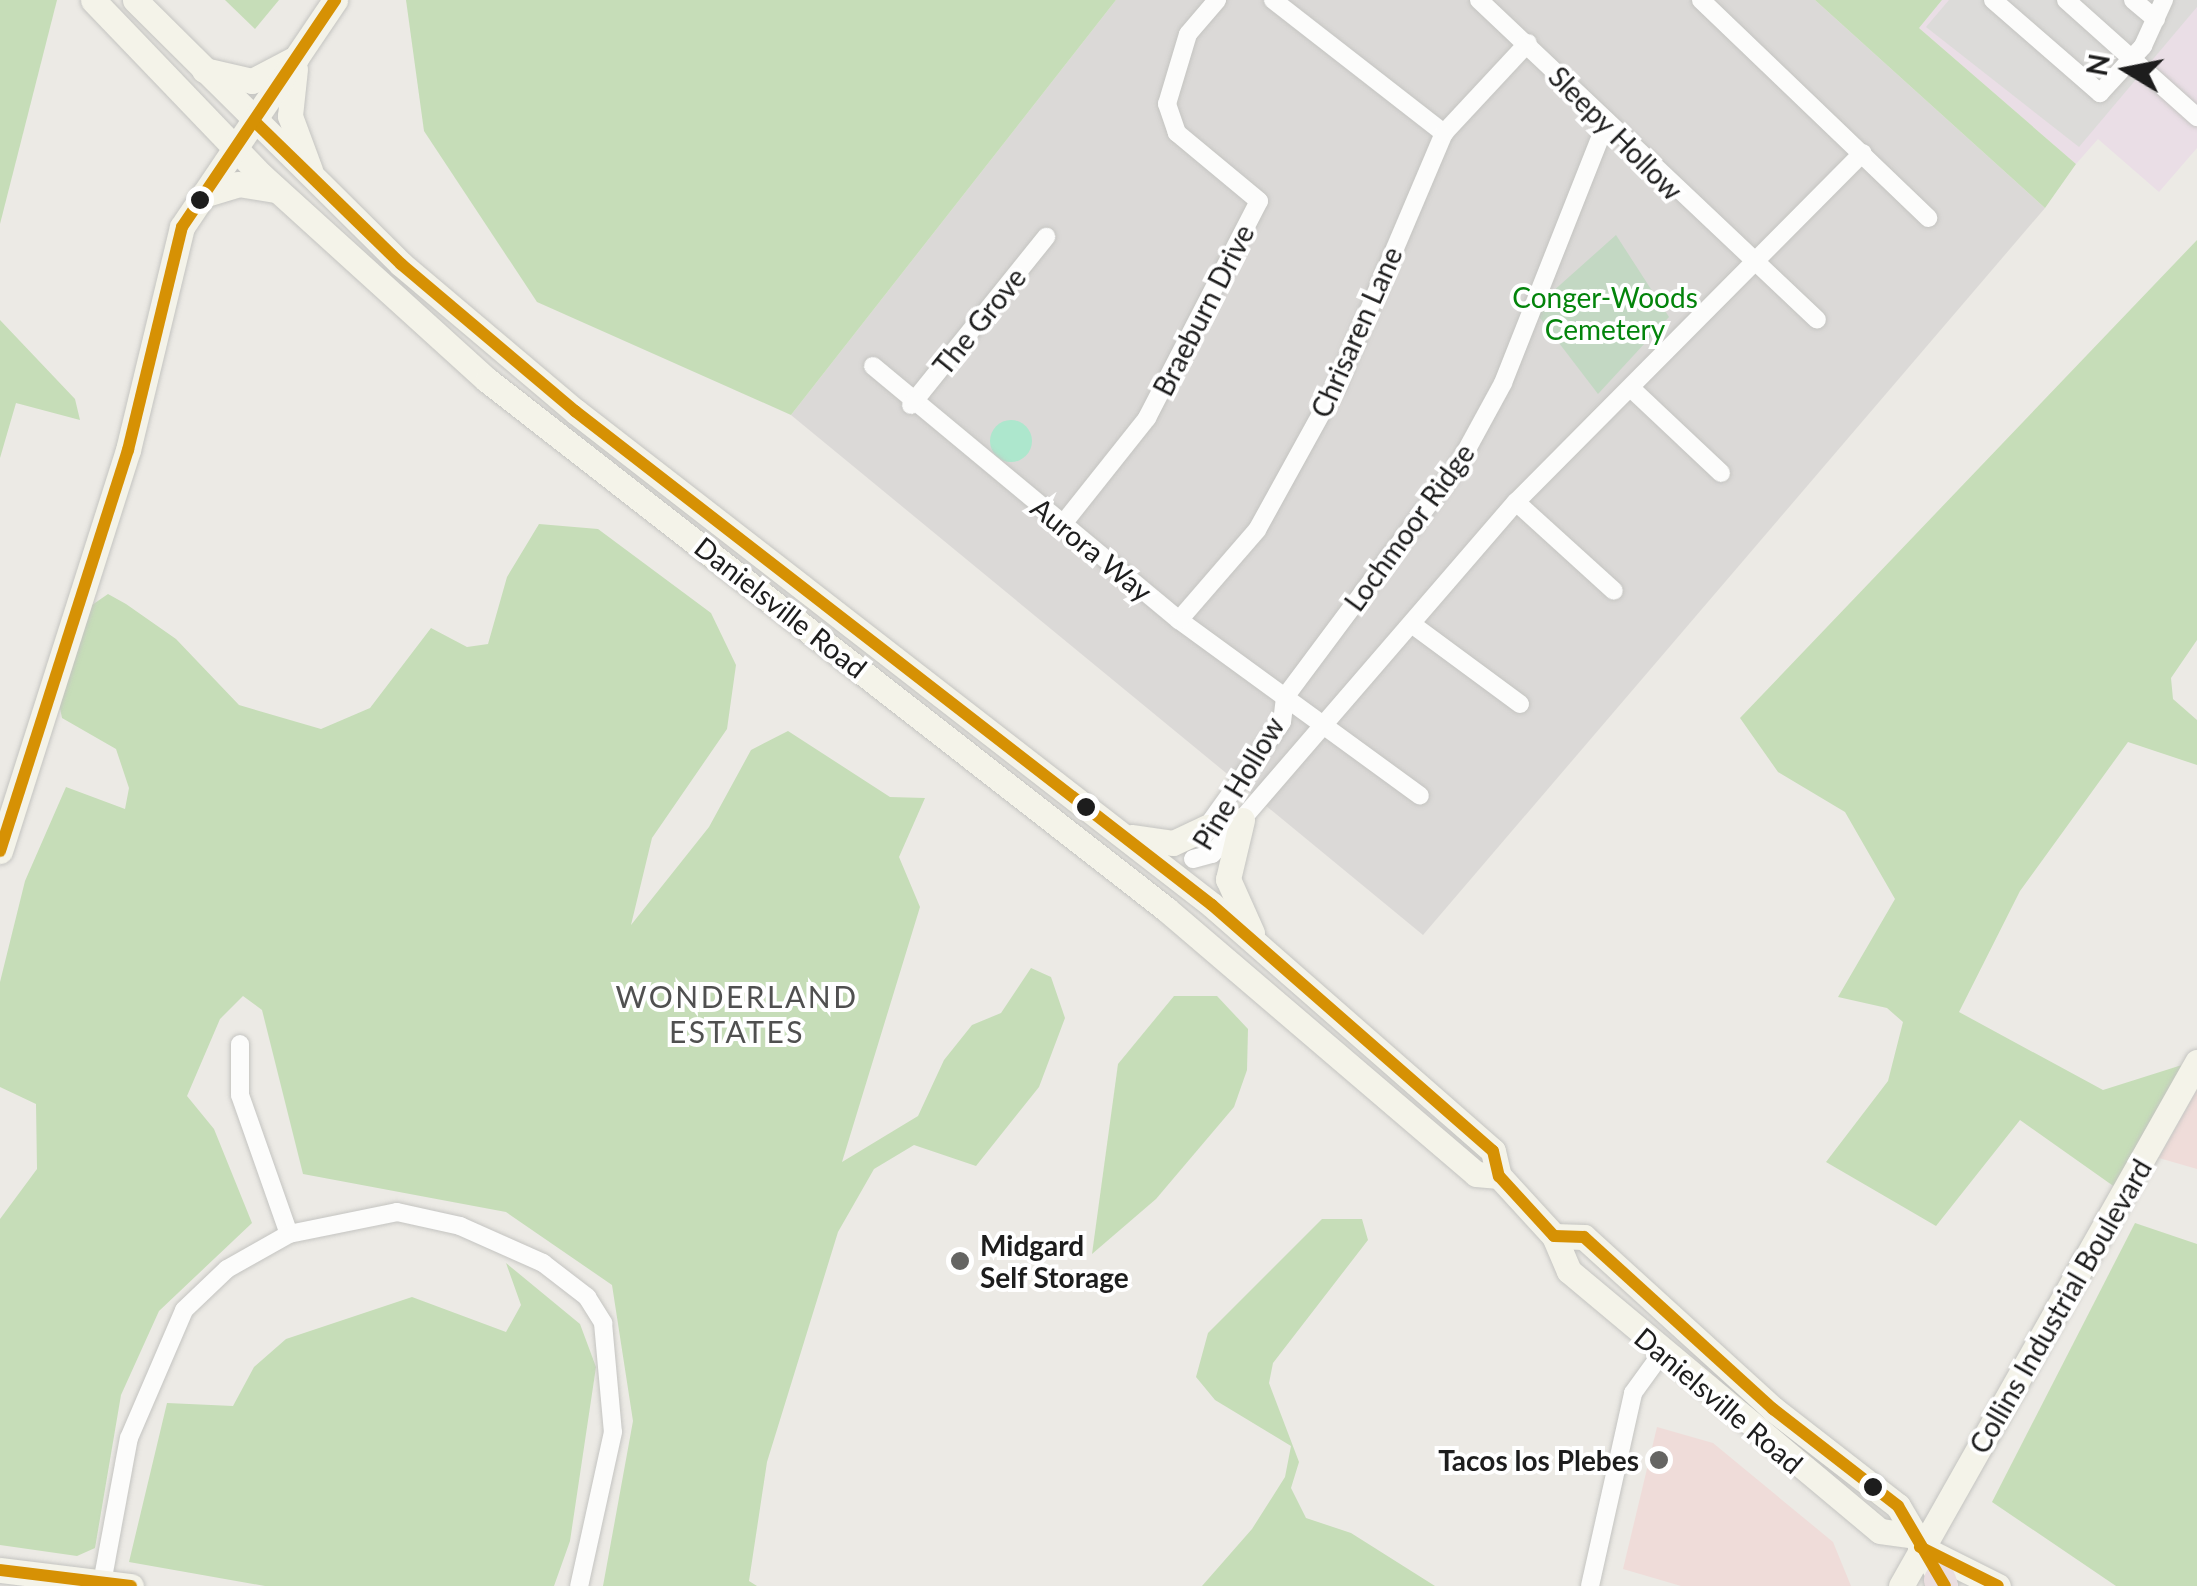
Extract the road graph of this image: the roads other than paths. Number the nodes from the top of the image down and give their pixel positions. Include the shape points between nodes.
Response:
1 (93, 0) edge
2 (134, 0) edge
3 (336, 0) edge
4 (1217, 0) edge
5 (1273, 0) edge
6 (1478, 0) edge
7 (1701, 0) edge
8 (1993, 0) edge
9 (2066, 0) edge
10 (2133, 0) edge
11 (2164, 0) edge
12 (2156, 20) junction
13 (1528, 43) junction
14 (2133, 58) junction
15 (298, 59) junction
16 (199, 68) junction
17 (194, 107) junction
18 (2197, 118) edge
19 (255, 122) junction
20 (1605, 125) junction
21 (1444, 134) junction
22 (235, 148) junction
23 (1863, 153) junction
24 (316, 184) junction
25 (207, 189) junction
26 (277, 190) junction
27 (1928, 218) dead end
28 (1046, 237) dead end
29 (1753, 266) junction
30 (1817, 320) dead end
31 (872, 366) dead end
32 (1633, 390) junction
33 (911, 405) junction
34 (589, 422) junction
35 (570, 447) junction
36 (1722, 473) dead end
37 (1516, 502) junction
38 (1062, 525) junction
39 (1614, 590) dead end
40 (1179, 620) junction
41 (1412, 625) junction
42 (1285, 698) junction
43 (1520, 704) dead end
44 (1319, 722) junction
45 (1420, 796) dead end
46 (1242, 820) junction
47 (1207, 827) junction
48 (1122, 834) junction
49 (0, 851) edge
50 (1188, 870) junction
51 (1166, 908) junction
52 (1259, 947) junction
53 (240, 1044) dead end
54 (2197, 1062) edge
55 (1499, 1176) junction
56 (289, 1234) junction
57 (1554, 1236) junction
58 (1662, 1353) junction
59 (1914, 1541) junction
60 (0, 1570) edge
61 (102, 1582) junction
62 (1942, 1584) edge
63 (131, 1586) edge
64 (579, 1586) edge
65 (1590, 1586) edge
66 (1900, 1586) edge
67 (1998, 1586) edge

1 - 17 main road, Danielsville Road
2 - 16 main road, Danielsville Road
3 - 15 main road
4 - 38 street, Braeburn Drive via 1188,34 1167,104 1176,133 1259,201 1147,418
5 - 21 street
6 - 13 street, Sleepy Hollow
7 - 23 street
8 - 14 street via 2100,94
9 - 14 street
10 - 12 street
11 - 12 street
12 - 14 street
13 - 20 street, Sleepy Hollow
13 - 21 street, Chrisaren Lane
14 - 18 street
15 - 16 main road via 243,82
15 - 19 main road
15 - 24 main road via 293,132
16 - 19 main road, Danielsville Road
17 - 22 main road, Danielsville Road
17 - 25 main road
19 - 22 main road
19 - 24 main road, Danielsville Road
20 - 29 street, Sleepy Hollow
20 - 42 street, Lochmoor Ridge via 1502,383 1460,462
21 - 40 street, Chrisaren Lane via 1302,449 1258,530
22 - 25 main road
22 - 26 main road, Danielsville Road
23 - 27 street
23 - 29 street, Pine Hollow
24 - 34 main road, Danielsville Road
25 - 26 main road via 238,184
25 - 49 main road via 167,267 128,450
26 - 35 main road, Danielsville Road
28 - 33 street, The Grove
29 - 30 street
29 - 32 street, Pine Hollow
31 - 33 street, Aurora Way
32 - 36 street
32 - 37 street, Pine Hollow
33 - 38 street, Aurora Way
34 - 35 main road
34 - 48 main road, Danielsville Road
35 - 51 main road, Danielsville Road
37 - 39 street
37 - 41 street, Pine Hollow
38 - 40 street, Aurora Way
40 - 42 street, Aurora Way
41 - 43 street
41 - 44 street, Pine Hollow
42 - 44 street, Aurora Way
42 - 47 street, Pine Hollow via 1282,722
44 - 45 street, Pine Hollow
44 - 46 street, Pine Hollow
46 - 50 street, Pine Hollow
46 - 52 main road via 1228,879
47 - 48 main road via 1163,844
47 - 50 street, Pine Hollow
48 - 50 main road, Danielsville Road
50 - 51 street
50 - 52 main road, Danielsville Road
51 - 55 main road, Danielsville Road via 1476,1174
52 - 55 main road, Danielsville Road via 1493,1152
53 - 56 street via 240,1094
54 - 59 main road, Collins Industrial Boulevard
55 - 57 main road, Danielsville Road
56 - 61 street via 202,1288 171,1330 129,1438
56 - 64 street via 369,1212 427,1217 518,1250 588,1297 615,1383
57 - 58 main road, Danielsville Road via 1569,1271
57 - 59 main road, Danielsville Road via 1584,1237 1774,1410 1898,1506
58 - 59 main road, Danielsville Road via 1880,1531
58 - 65 street via 1633,1394
59 - 62 main road, Danielsville Road
59 - 66 main road, Collins Industrial Boulevard
59 - 67 main road, Danielsville Road
60 - 61 main road
61 - 63 main road

